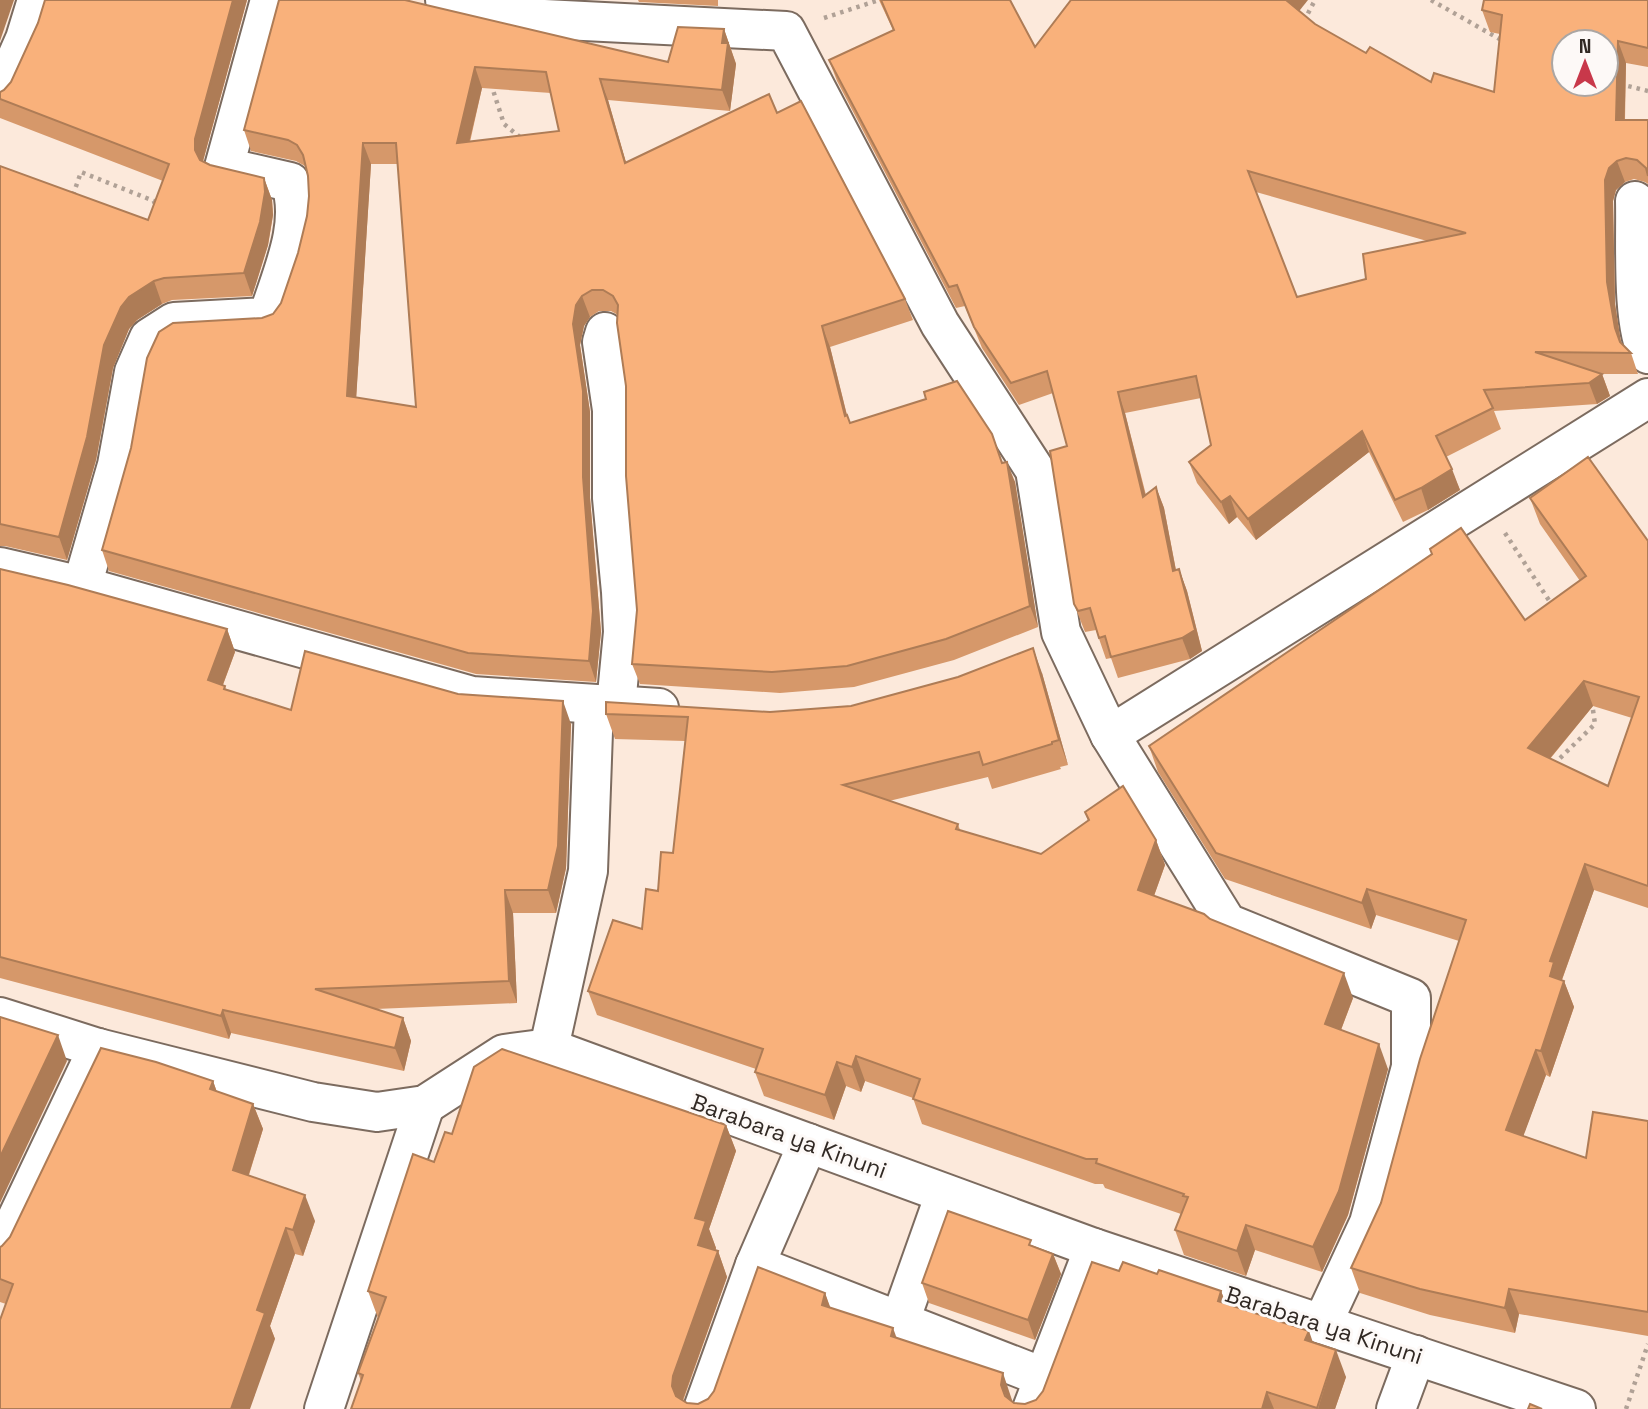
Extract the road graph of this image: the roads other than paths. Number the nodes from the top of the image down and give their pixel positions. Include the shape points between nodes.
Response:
1 (37, 0) edge
2 (270, 0) edge
3 (445, 0) edge
4 (0, 96) edge
5 (1635, 201) dead end
6 (605, 332) dead end
7 (1648, 354) edge
8 (1648, 398) edge
9 (0, 567) edge
10 (82, 586) junction
11 (605, 705) junction
12 (690, 710) edge
13 (1110, 735) junction
14 (0, 1017) edge
15 (98, 1048) junction
16 (549, 1048) junction
17 (425, 1105) junction
18 (808, 1143) junction
19 (945, 1194) junction
20 (10, 1207) edge
21 (1094, 1248) junction
22 (0, 1254) edge
23 (755, 1265) junction
24 (900, 1321) junction
25 (1322, 1324) junction
26 (1416, 1356) junction
27 (1037, 1393) edge
28 (324, 1409) edge
29 (703, 1409) edge
30 (1396, 1409) edge
31 (1576, 1409) edge

1 - 4 street
2 - 10 street via 224,167 290,182 296,197 292,240 268,317 174,322 149,338 134,372 117,465
3 - 13 street via 484,16 786,31 940,324 1035,470 1061,632 1052,645
5 - 7 street via 1636,292
6 - 11 street via 611,498 623,632
8 - 13 street
9 - 10 street
10 - 11 street via 472,696
11 - 12 street
11 - 16 street via 587,871
13 - 25 street via 1227,923 1411,998 1411,1068 1383,1171 1368,1223
14 - 15 street, Barabara ya Kinuni
15 - 17 street, Barabara ya Kinuni via 313,1102 377,1112
15 - 20 street
16 - 17 street, Barabara ya Kinuni via 504,1054
16 - 18 street, Barabara ya Kinuni
17 - 28 street
18 - 19 street, Barabara ya Kinuni
18 - 23 street
19 - 21 street, Barabara ya Kinuni
19 - 24 street
20 - 22 street
21 - 25 street, Barabara ya Kinuni
21 - 27 street
23 - 24 street
23 - 29 street
24 - 27 street
25 - 26 street, Barabara ya Kinuni
26 - 30 street
26 - 31 street, Barabara ya Kinuni

